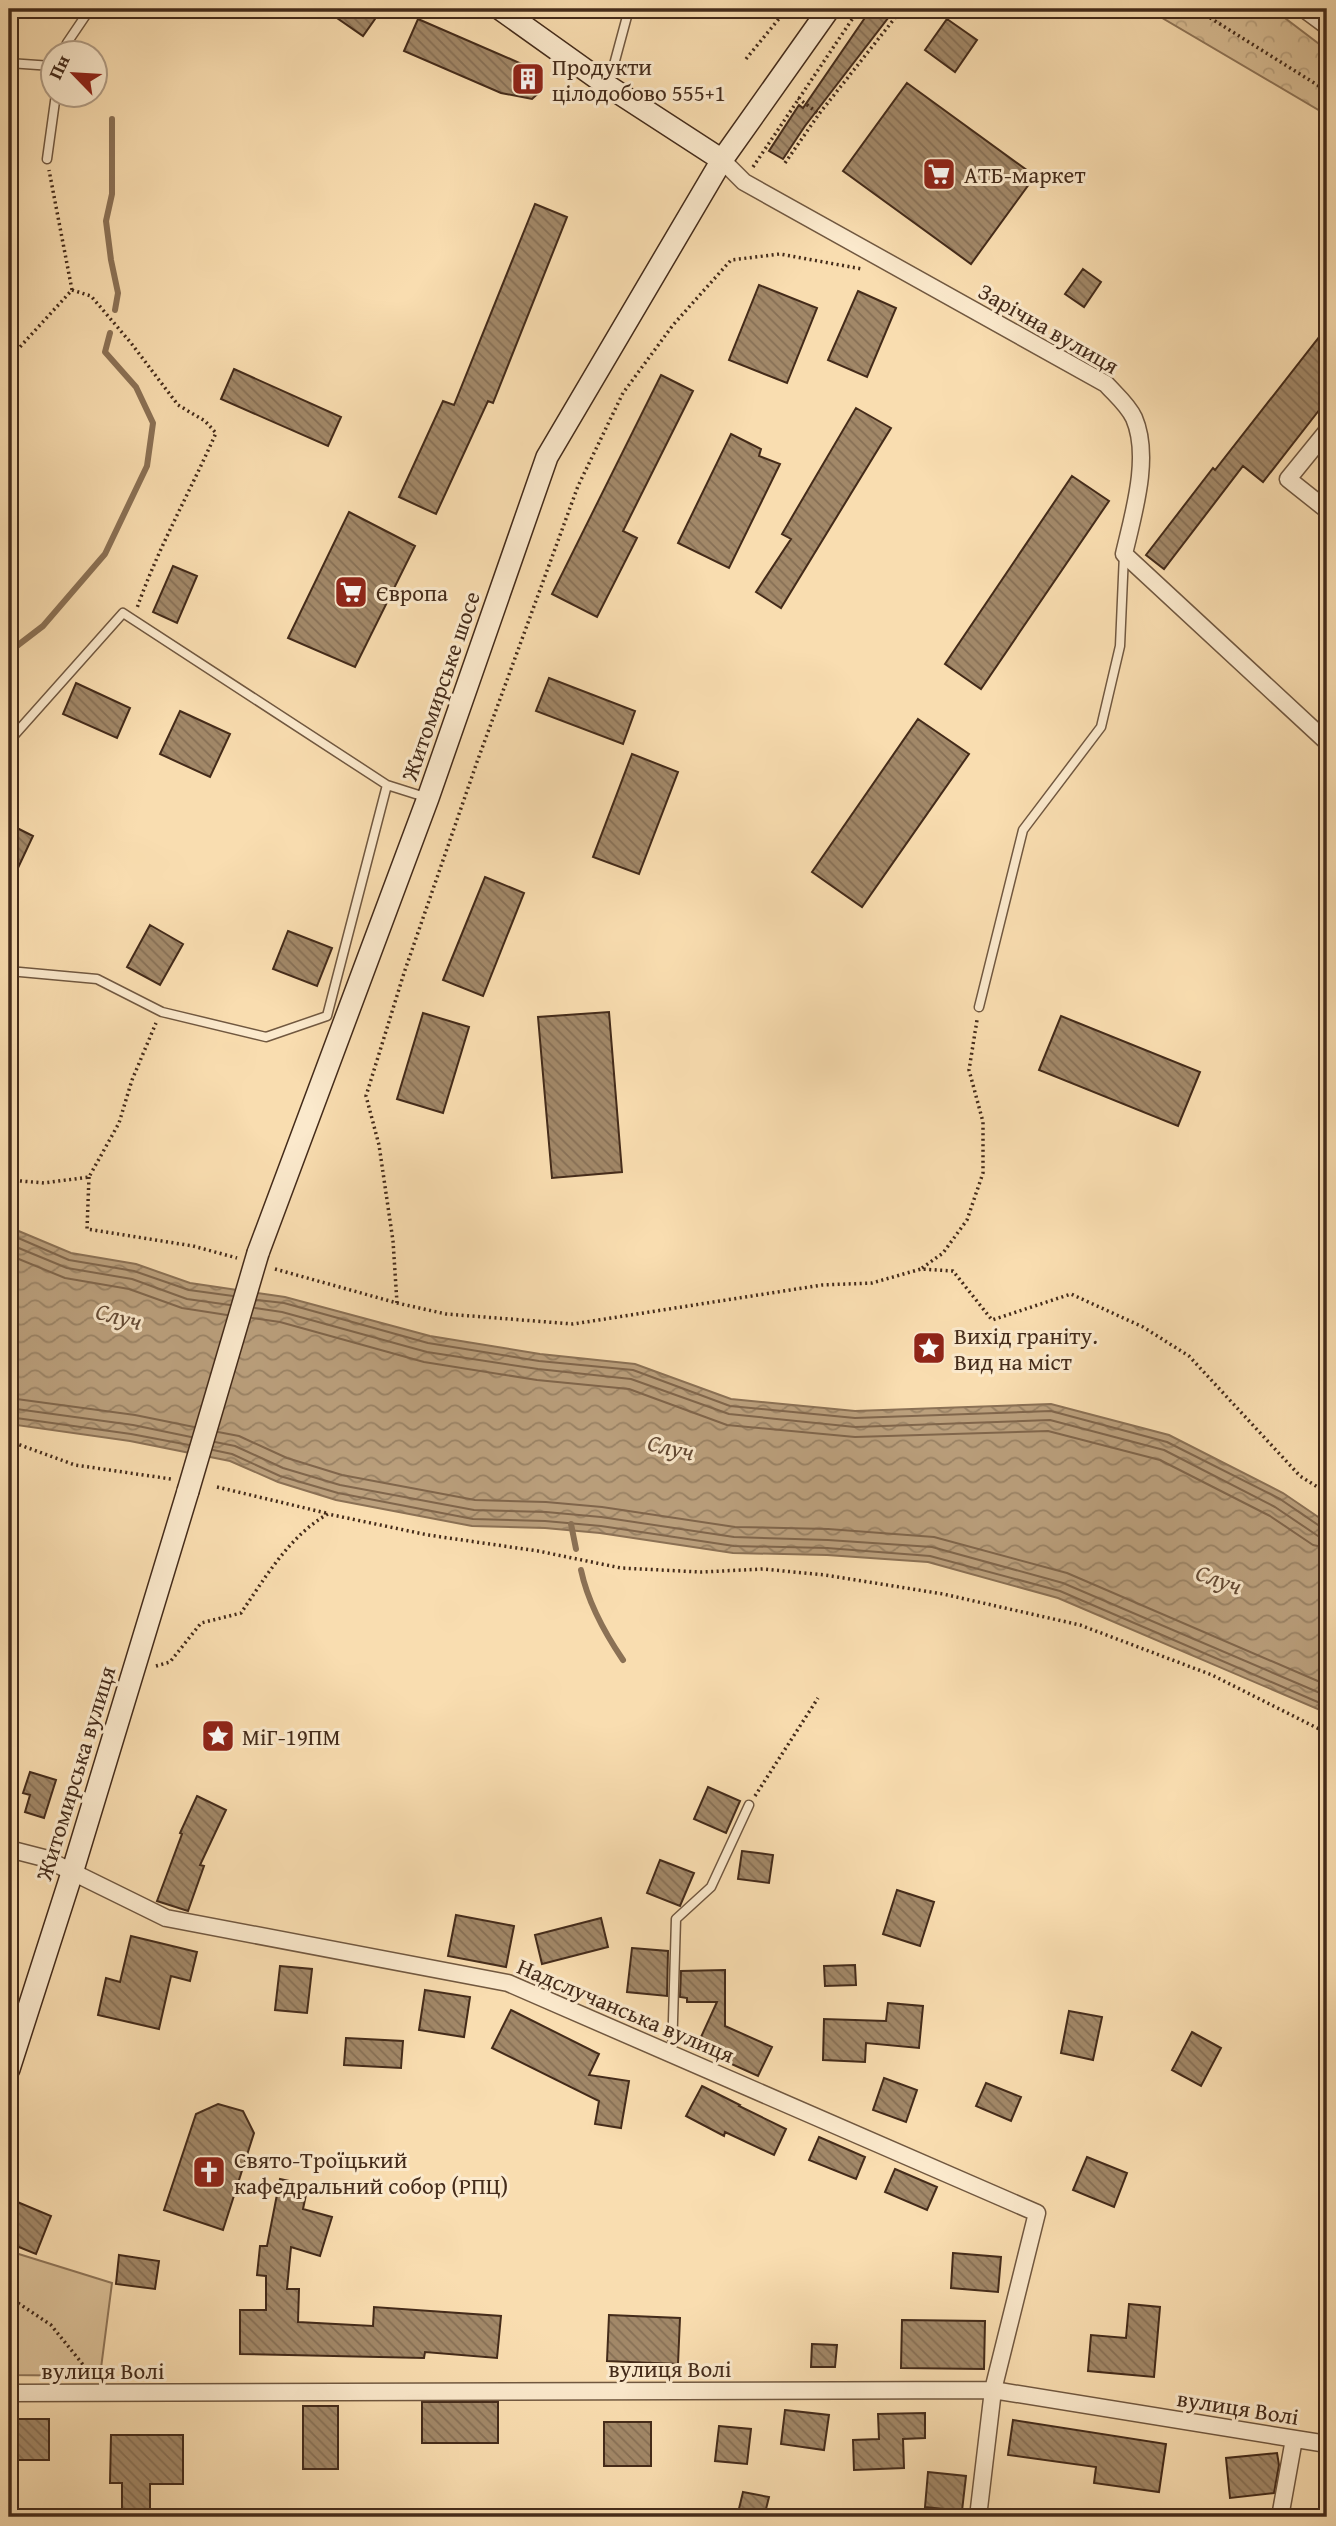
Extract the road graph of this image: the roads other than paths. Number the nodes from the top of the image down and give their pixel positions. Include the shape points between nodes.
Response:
1 (90, 9) edge
2 (500, 9) edge
3 (629, 9) edge
4 (829, 9) edge
5 (1304, 9) edge
6 (1327, 26) edge
7 (70, 38) edge
8 (9, 63) edge
9 (38, 65) edge
10 (608, 86) junction
11 (54, 108) edge
12 (47, 159) road end
13 (722, 160) junction
14 (1327, 431) edge
15 (1327, 510) edge
16 (1124, 554) junction
17 (9, 741) edge
18 (1327, 743) edge
19 (387, 785) junction
20 (428, 798) junction
21 (9, 971) edge
22 (979, 1007) road end
23 (186, 1486) joint
24 (749, 1805) road end
25 (9, 1849) edge
26 (72, 1873) junction
27 (672, 2054) junction
28 (9, 2069) edge
29 (993, 2390) junction
30 (9, 2393) edge
31 (1294, 2439) junction
32 (1327, 2444) edge
33 (978, 2517) edge
34 (1280, 2517) edge

1 - 7 lane
2 - 10 main road
3 - 10 lane
4 - 13 main road
5 - 6 street
8 - 9 lane
10 - 13 main road
11 - 12 lane
13 - 16 street, Зарічна вулиця via 744,182 1106,384 1134,419 1139,441 1137,497
13 - 20 main road, Житомирське шосе via 547,457
14 - 15 street via 1289,479
16 - 18 street
16 - 22 lane via 1120,646 1101,727 1023,830
17 - 19 lane via 123,613
19 - 20 lane
19 - 21 lane via 327,1016 266,1037 162,1012 97,979
20 - 23 main road, Житомирське шосе, bridge via 258,1260
23 - 26 main road, Житомирська вулиця
24 - 27 lane via 711,1886 676,1919
25 - 26 street, Надслучанська вулиця via 44,1858
26 - 27 street, Надслучанська вулиця via 166,1918 508,1983
26 - 28 main road, Житомирська вулиця
27 - 29 street, Надслучанська вулиця via 1037,2213
29 - 30 street, вулиця Волі
29 - 31 street, вулиця Волі
29 - 33 street
31 - 32 street, вулиця Волі
31 - 34 street

